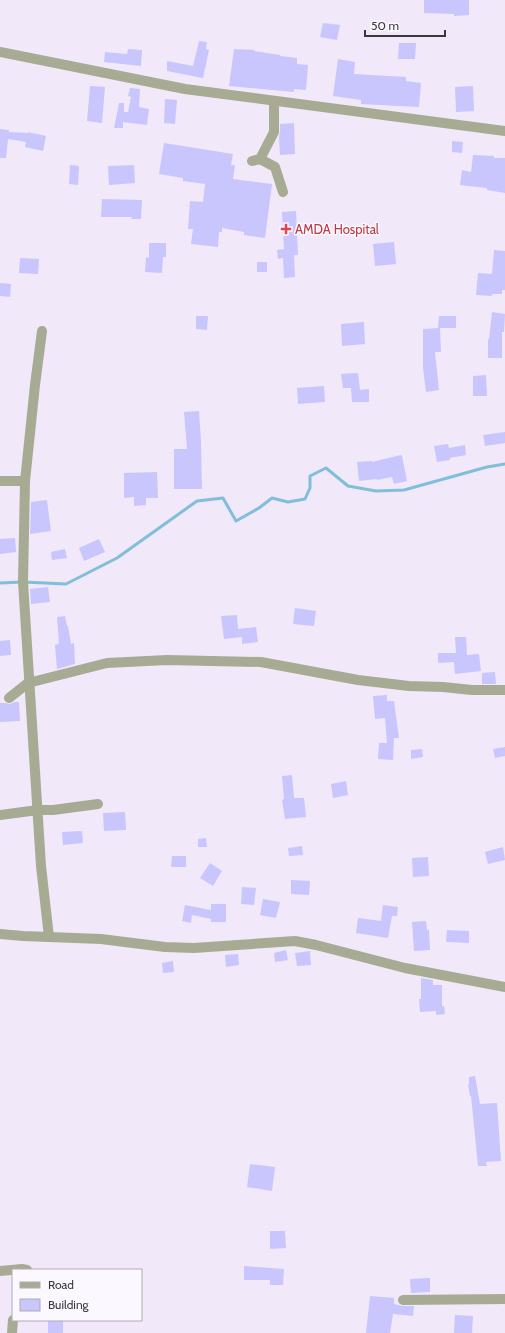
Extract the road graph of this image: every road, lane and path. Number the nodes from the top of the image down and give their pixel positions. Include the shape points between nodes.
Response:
1 (0, 52) edge
2 (274, 101) junction
3 (505, 131) edge
4 (283, 192) dead end
5 (42, 331) dead end
6 (0, 481) edge
7 (25, 481) junction
8 (28, 683) junction
9 (505, 690) edge
10 (9, 698) dead end
11 (98, 804) dead end
12 (38, 810) junction
13 (0, 815) edge
14 (0, 934) edge
15 (49, 938) junction
16 (505, 987) edge
17 (12, 1270) edge
18 (0, 1271) edge
19 (505, 1299) edge
20 (403, 1300) dead end
21 (13, 1321) edge
22 (12, 1333) edge

1 - 2 street via 185,89
2 - 3 street
2 - 4 street via 274,132 256,160 275,167
5 - 7 street
6 - 7 street
7 - 8 street via 23,582
8 - 9 street via 107,663 221,660 261,662 358,680 409,686
8 - 10 street
8 - 12 street
11 - 12 street
12 - 13 street
12 - 15 street
14 - 15 street
15 - 16 street via 101,939 165,948 295,941 405,968
17 - 18 street
19 - 20 street
21 - 22 street

